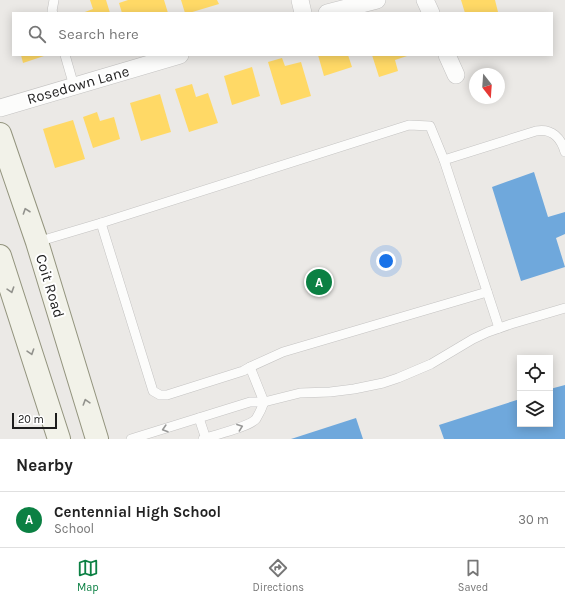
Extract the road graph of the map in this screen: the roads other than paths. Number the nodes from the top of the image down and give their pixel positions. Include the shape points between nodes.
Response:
1 (54, 0) edge
2 (300, 0) edge
3 (377, 0) edge
4 (425, 0) edge
5 (52, 12) edge
6 (304, 12) edge
7 (331, 12) edge
8 (430, 12) edge
9 (65, 56) edge
10 (177, 56) edge
11 (448, 56) edge
12 (456, 75) dead end
13 (74, 86) junction
14 (0, 108) edge
15 (0, 134) edge
16 (565, 152) edge
17 (444, 160) junction
18 (100, 223) junction
19 (37, 242) junction
20 (0, 256) edge
21 (487, 292) junction
22 (565, 308) edge
23 (499, 328) junction
24 (250, 367) junction
25 (264, 402) junction
26 (199, 418) junction
27 (59, 439) edge
28 (97, 439) edge
29 (131, 439) edge
30 (205, 439) edge

1 - 5 lane
2 - 6 street
3 - 7 street
4 - 8 street
9 - 13 lane
10 - 13 street, Rosedown Lane
11 - 12 street
13 - 14 street, Rosedown Lane
19 -> 15 main road, Coit Road
16 - 17 lane via 558,138 543,130
17 - 18 lane via 430,126 410,125
17 - 21 lane
18 - 19 lane
18 - 24 lane via 153,391 167,395
28 -> 19 main road, Coit Road
20 -> 27 main road
21 - 23 lane
21 - 24 lane via 283,352
22 - 23 lane
23 - 25 lane via 473,339 431,364 383,383 330,392 300,393
24 - 25 lane
25 - 26 lane via 250,402
30 -> 25 lane via 251,423
26 -> 29 lane
26 - 30 lane

